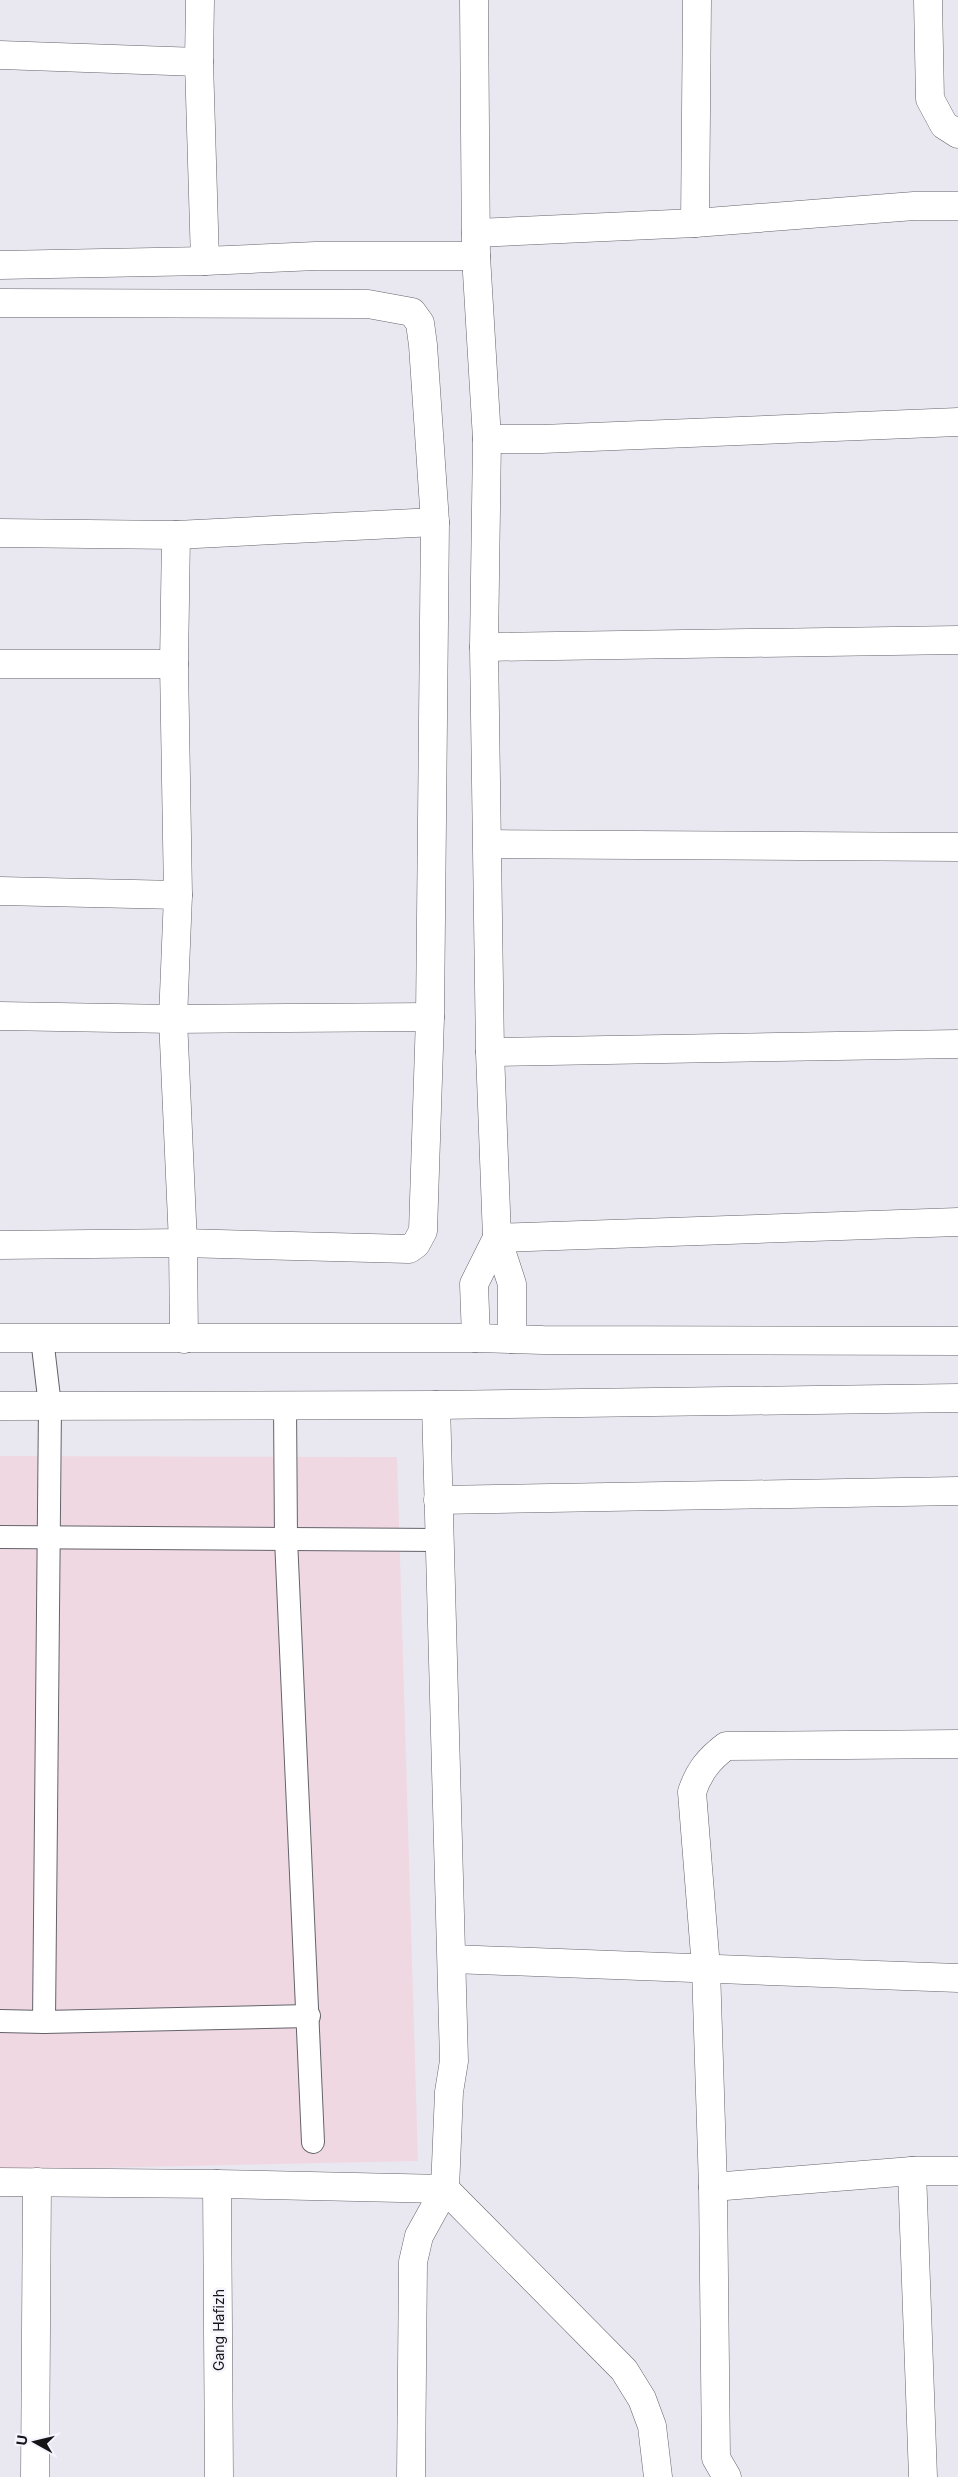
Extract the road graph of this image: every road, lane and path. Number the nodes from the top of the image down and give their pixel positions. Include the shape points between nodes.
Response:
1 (200, 0) edge
2 (474, 0) edge
3 (697, 0) edge
4 (928, 0) edge
5 (0, 55) edge
6 (199, 62) junction
7 (958, 134) edge
8 (958, 206) edge
9 (695, 222) junction
10 (476, 244) junction
11 (205, 261) junction
12 (0, 265) edge
13 (0, 303) edge
14 (958, 422) edge
15 (487, 439) junction
16 (436, 522) junction
17 (0, 533) edge
18 (176, 536) junction
19 (958, 640) edge
20 (484, 647) junction
21 (0, 664) edge
22 (174, 664) junction
23 (488, 844) junction
24 (958, 847) edge
25 (0, 891) edge
26 (178, 895) junction
27 (0, 1016) edge
28 (430, 1017) junction
29 (173, 1019) junction
30 (958, 1044) edge
31 (490, 1052) junction
32 (958, 1222) edge
33 (497, 1238) junction
34 (183, 1243) junction
35 (0, 1245) edge
36 (0, 1338) edge
37 (42, 1338) junction
38 (184, 1338) junction
39 (476, 1338) junction
40 (512, 1339) junction
41 (958, 1341) edge
42 (958, 1398) edge
43 (285, 1405) junction
44 (436, 1405) junction
45 (0, 1406) edge
46 (50, 1406) junction
47 (958, 1491) edge
48 (438, 1500) junction
49 (0, 1536) edge
50 (49, 1536) junction
51 (286, 1539) junction
52 (438, 1540) junction
53 (958, 1744) edge
54 (452, 1959) junction
55 (706, 1968) junction
56 (958, 1978) edge
57 (309, 2016) junction
58 (0, 2020) edge
59 (44, 2022) junction
60 (313, 2142) dead end
61 (912, 2171) junction
62 (958, 2171) edge
63 (0, 2182) edge
64 (36, 2182) junction
65 (217, 2184) junction
66 (713, 2187) junction
67 (445, 2190) junction
68 (36, 2477) edge
69 (219, 2477) edge
70 (411, 2477) edge
71 (658, 2477) edge
72 (727, 2477) edge
73 (923, 2477) edge

1 - 6 street
2 - 10 street
3 - 9 street
4 - 7 street via 930,99 944,126
5 - 6 street
6 - 11 street
8 - 9 street via 914,206
9 - 10 street
10 - 11 street
10 - 15 street
11 - 12 street
13 - 16 street via 368,304 412,312 420,323 423,345
14 - 15 street
15 - 20 street
16 - 18 street
16 - 28 street
17 - 18 street
18 - 22 street
19 - 20 street
20 - 23 street
21 - 22 street
22 - 26 street
23 - 24 street
23 - 31 street
25 - 26 street
26 - 29 street
27 - 29 street
28 - 29 street
28 - 34 street via 423,1232 416,1244 409,1249
29 - 34 street
30 - 31 street
31 - 33 street
32 - 33 street
33 - 39 street via 474,1284
33 - 40 street via 512,1284
34 - 35 street
34 - 38 street
36 - 37 street
37 - 38 street
37 - 46 lane
38 - 39 street
39 - 40 street
40 - 41 street
42 - 44 street
43 - 44 street
43 - 46 street
43 - 51 lane
44 - 48 street
45 - 46 street
46 - 50 lane
47 - 48 street
48 - 52 street
49 - 50 lane
50 - 51 lane
50 - 59 lane
51 - 52 lane
51 - 57 lane
52 - 54 street
53 - 55 street via 726,1746 710,1758 697,1775 692,1792
54 - 55 street
54 - 67 street via 454,2061 449,2092
55 - 56 street
55 - 66 street
57 - 59 lane
57 - 60 lane
58 - 59 lane
61 - 62 street
61 - 66 street
61 - 73 street
63 - 64 street
64 - 65 street
64 - 68 street
65 - 67 street
65 - 69 street, Gang Hafizh
66 - 72 street via 716,2458
67 - 70 street via 420,2236 412,2262
67 - 71 street via 624,2370 642,2399 652,2426

